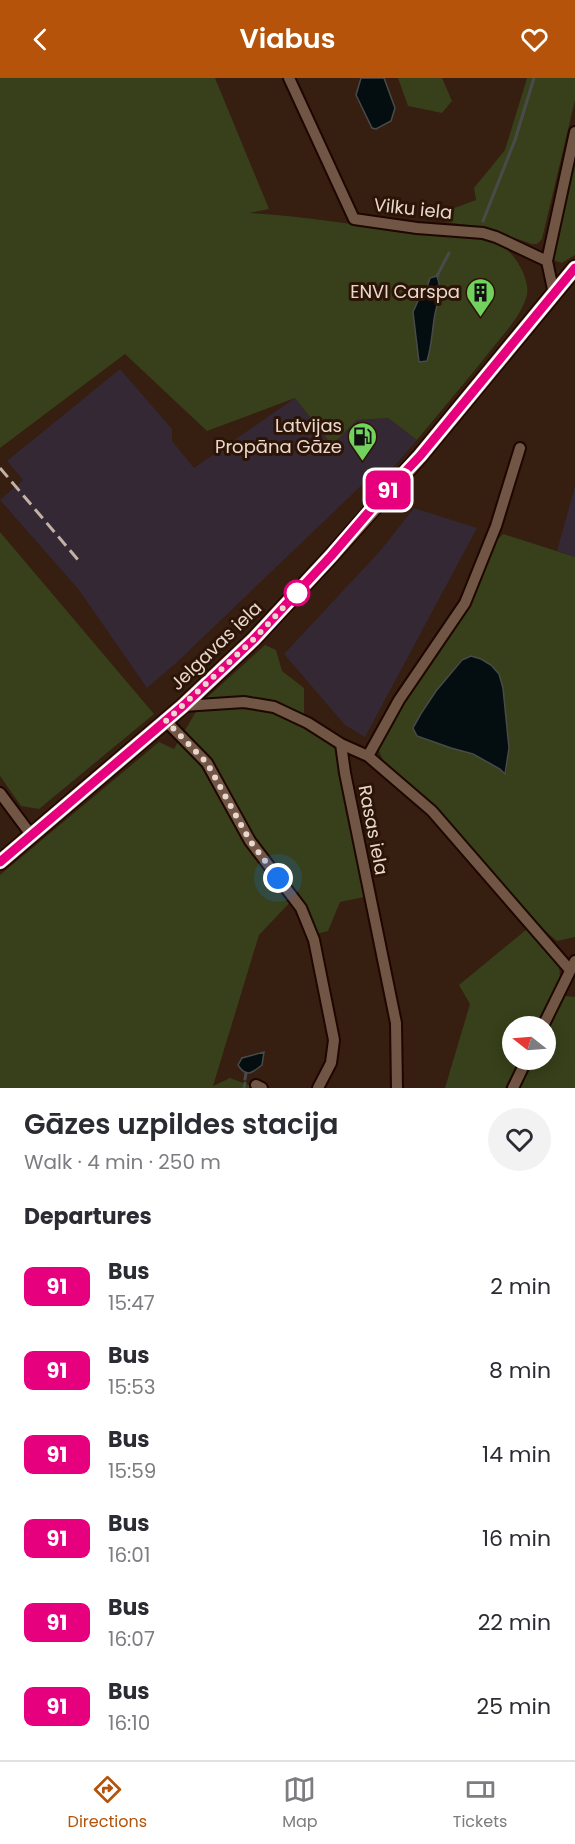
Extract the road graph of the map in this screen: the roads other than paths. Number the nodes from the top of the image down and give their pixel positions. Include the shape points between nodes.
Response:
1 (289, 78) edge
2 (575, 132) edge
3 (547, 261) junction
4 (575, 268) edge
5 (554, 294) junction
6 (520, 448) dead end
7 (183, 706) junction
8 (166, 721) junction
9 (341, 744) junction
10 (368, 756) junction
11 (0, 793) edge
12 (32, 836) junction
13 (0, 862) edge
14 (573, 965) edge
15 (548, 1016) edge
16 (522, 1070) edge
17 (318, 1088) edge
18 (398, 1088) edge
19 (513, 1088) edge

1 - 3 street, Vilku iela via 354,219 483,233
2 - 3 street
3 - 5 street
4 - 5 street, Jelgavas iela
5 - 7 street, Jelgavas iela via 331,556 254,639
6 - 10 street via 496,526 465,603 399,700
7 - 8 street, Jelgavas iela
7 - 9 street via 244,702 273,707
8 - 12 street, Jelgavas iela
8 - 17 street via 207,763 250,841 300,908 314,940 334,1040 331,1063
9 - 10 street
9 - 18 street, Rasas iela via 396,1023
10 - 14 street via 432,811
11 - 12 street
12 - 13 street, Jelgavas iela
14 - 15 street
16 - 19 street

